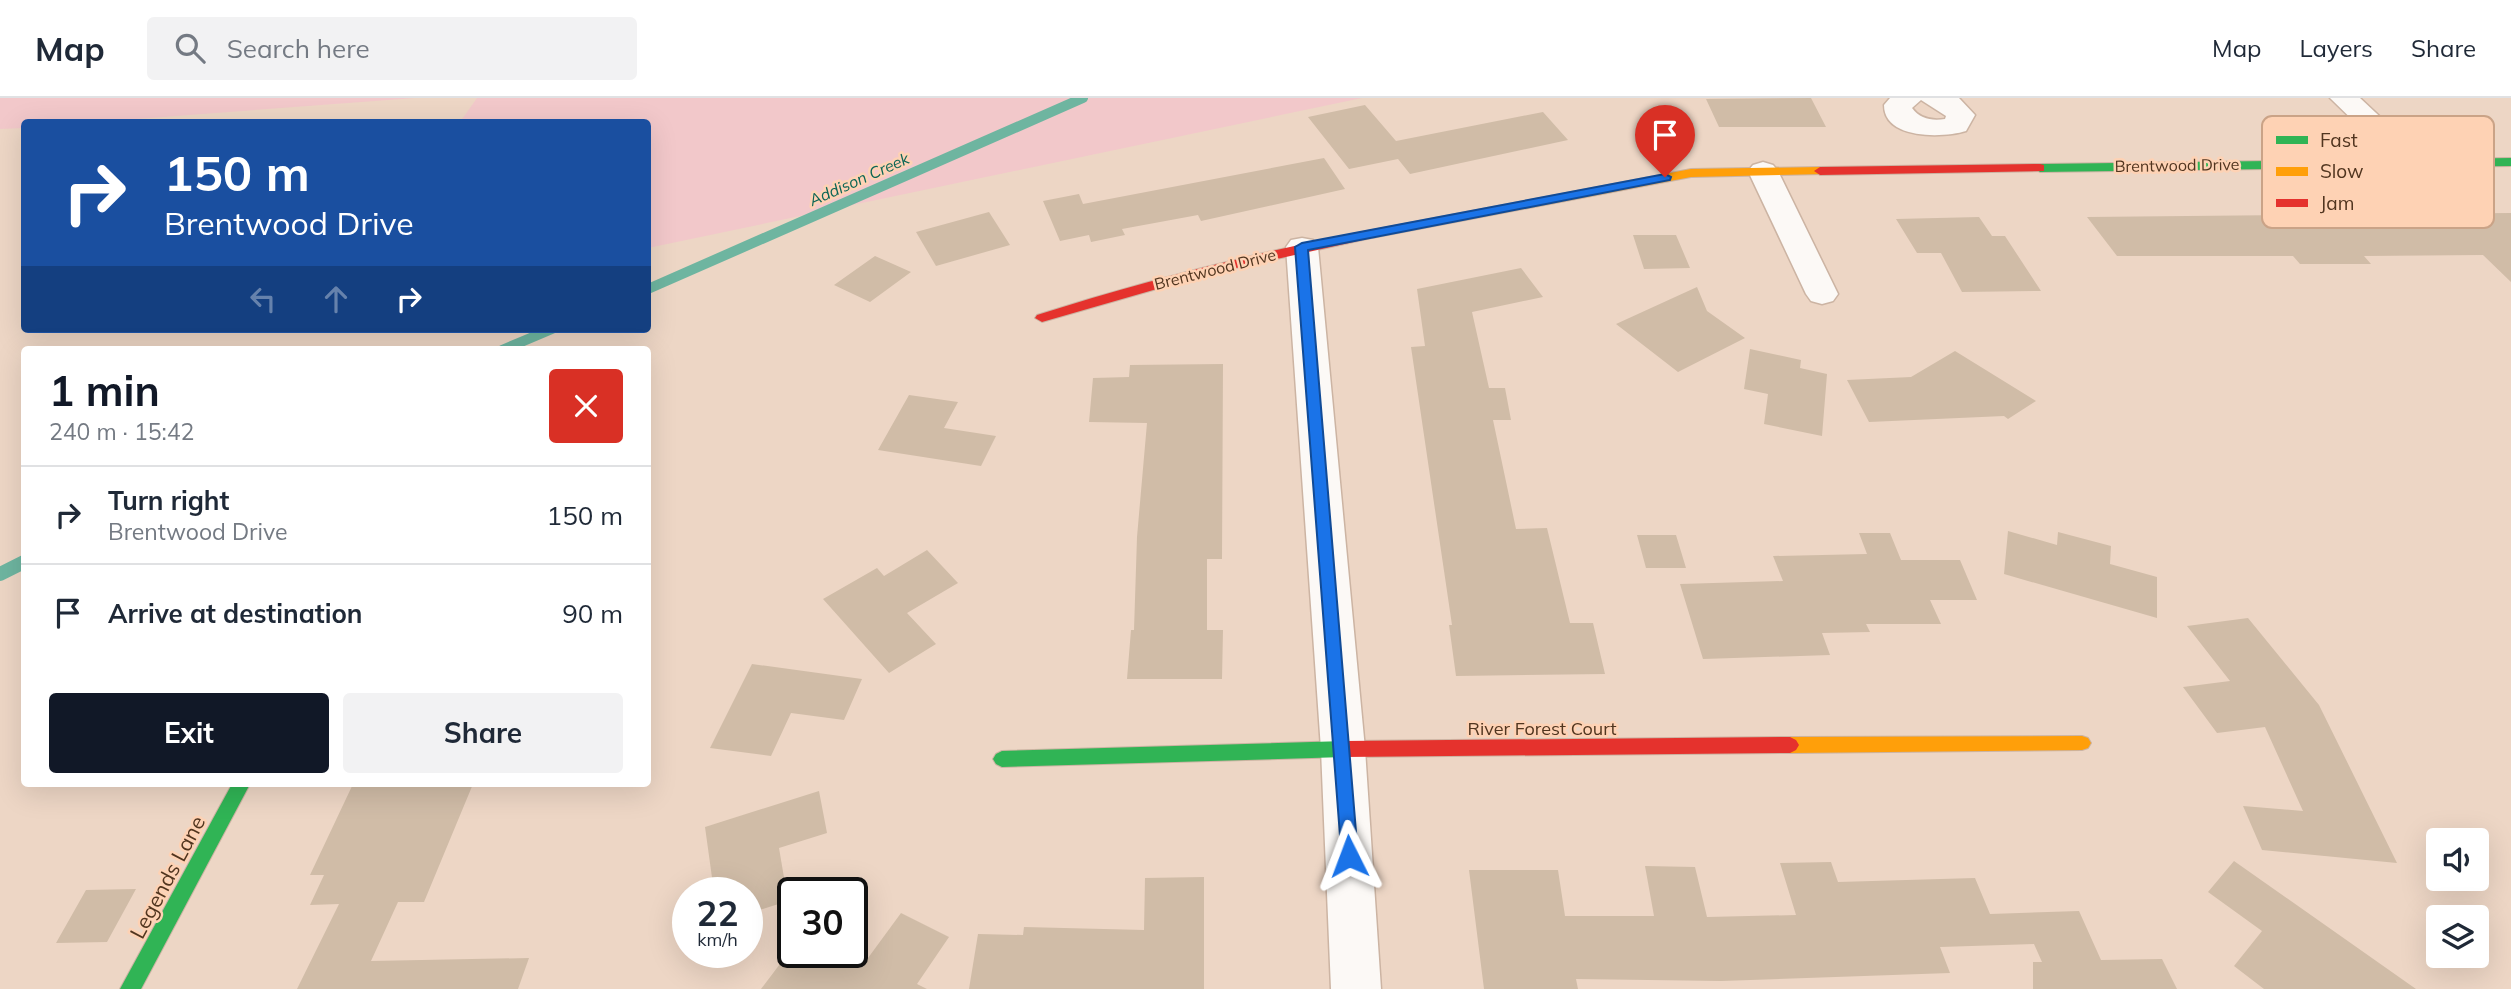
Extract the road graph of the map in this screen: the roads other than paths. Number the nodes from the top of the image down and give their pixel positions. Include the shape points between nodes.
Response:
1 (1908, 98) edge
2 (1933, 98) edge
3 (2344, 98) edge
4 (2363, 116) edge
5 (1942, 129) junction
6 (2262, 164) edge
7 (1969, 167) junction
8 (1763, 171) junction
9 (1302, 247) junction
10 (1822, 294) dead end
11 (1042, 318) dead end
12 (2082, 743) dead end
13 (1343, 749) junction
14 (1002, 759) dead end
15 (239, 787) edge
16 (130, 989) edge
17 (1356, 989) edge

1 - 5 street via 1898,105 1902,117
2 - 5 street via 1948,103 1961,115 1956,125
3 - 4 street
5 - 7 street
6 - 7 street, Brentwood Drive
7 - 8 street, Brentwood Drive
8 - 9 street, Brentwood Drive via 1691,173
8 - 10 street
9 - 11 street, Brentwood Drive via 1128,290
9 - 13 street
12 - 13 street, River Forest Court
13 - 14 street, River Forest Court
13 - 17 street
15 - 16 street, Legends Lane

